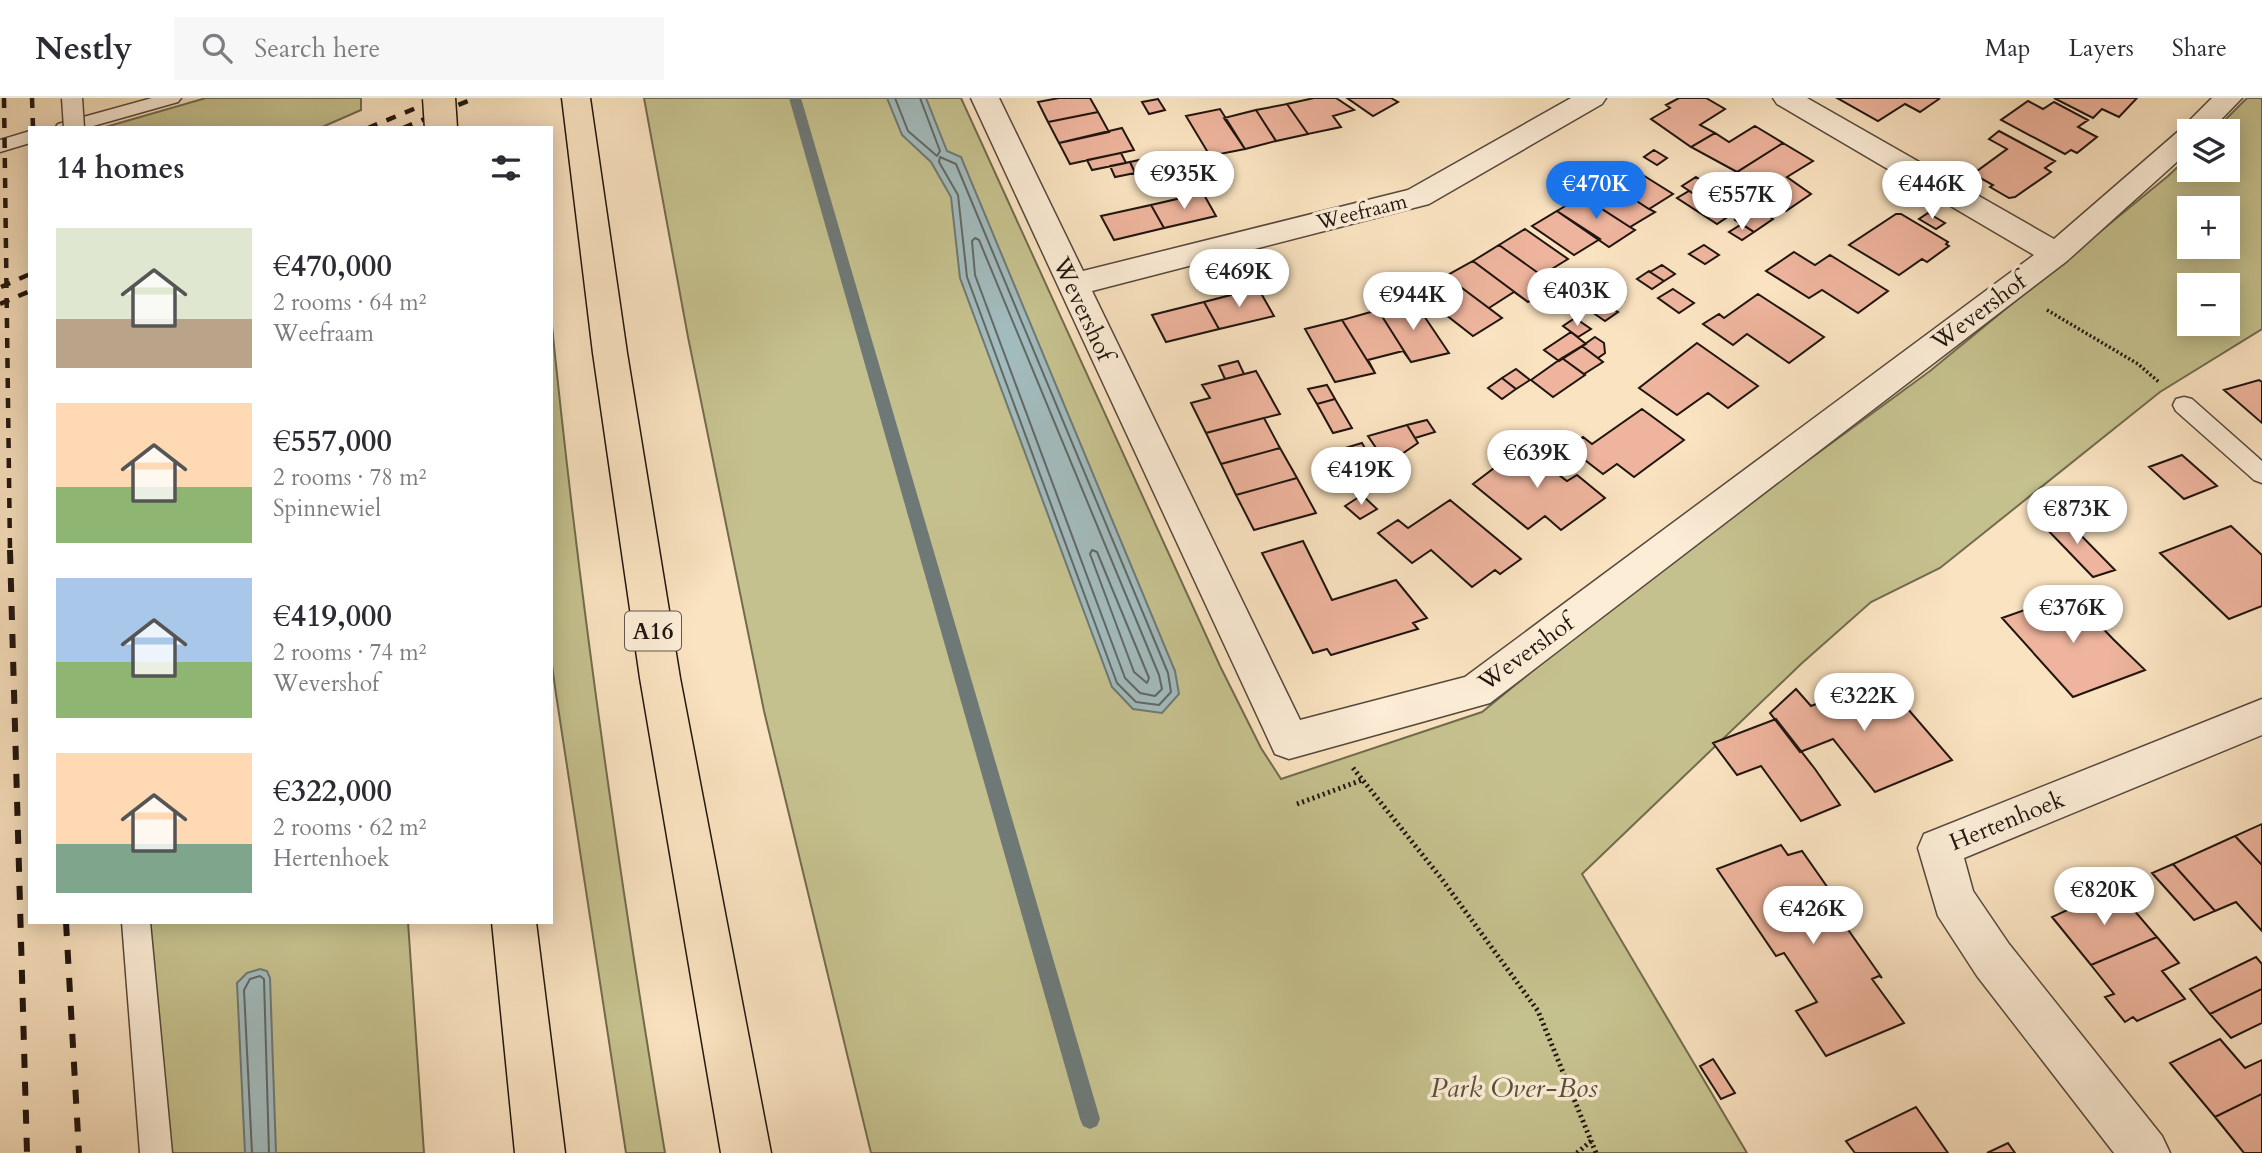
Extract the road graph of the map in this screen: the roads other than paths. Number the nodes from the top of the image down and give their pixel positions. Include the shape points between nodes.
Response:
1 (72, 98) edge
2 (172, 98) edge
3 (439, 98) edge
4 (985, 98) edge
5 (1592, 98) edge
6 (1787, 98) edge
7 (2228, 98) edge
8 (577, 102) edge
9 (2206, 119) edge
10 (71, 126) edge
11 (74, 126) edge
12 (441, 126) edge
13 (28, 138) edge
14 (0, 146) edge
15 (2177, 147) edge
16 (2056, 254) junction
17 (1072, 285) junction
18 (2184, 405) road end
19 (2262, 474) edge
20 (2262, 717) edge
21 (136, 924) edge
22 (514, 924) edge
23 (156, 1153) edge
24 (540, 1153) edge
25 (746, 1153) edge
26 (2145, 1153) edge

1 - 11 lane, bridge
2 - 10 lane
3 - 12 highway, bridge
4 - 17 street, Wevershof
5 - 17 street, Weefraam via 1418,197
6 - 16 street
7 - 9 street
8 - 25 highway, A16 via 660,678
13 - 14 lane
15 - 16 street, Wevershof
16 - 17 street, Wevershof via 1476,691 1289,741
18 - 19 lane
20 - 26 street, Hertenhoek via 1939,848 1954,901 1993,960
21 - 23 lane
22 - 24 highway

